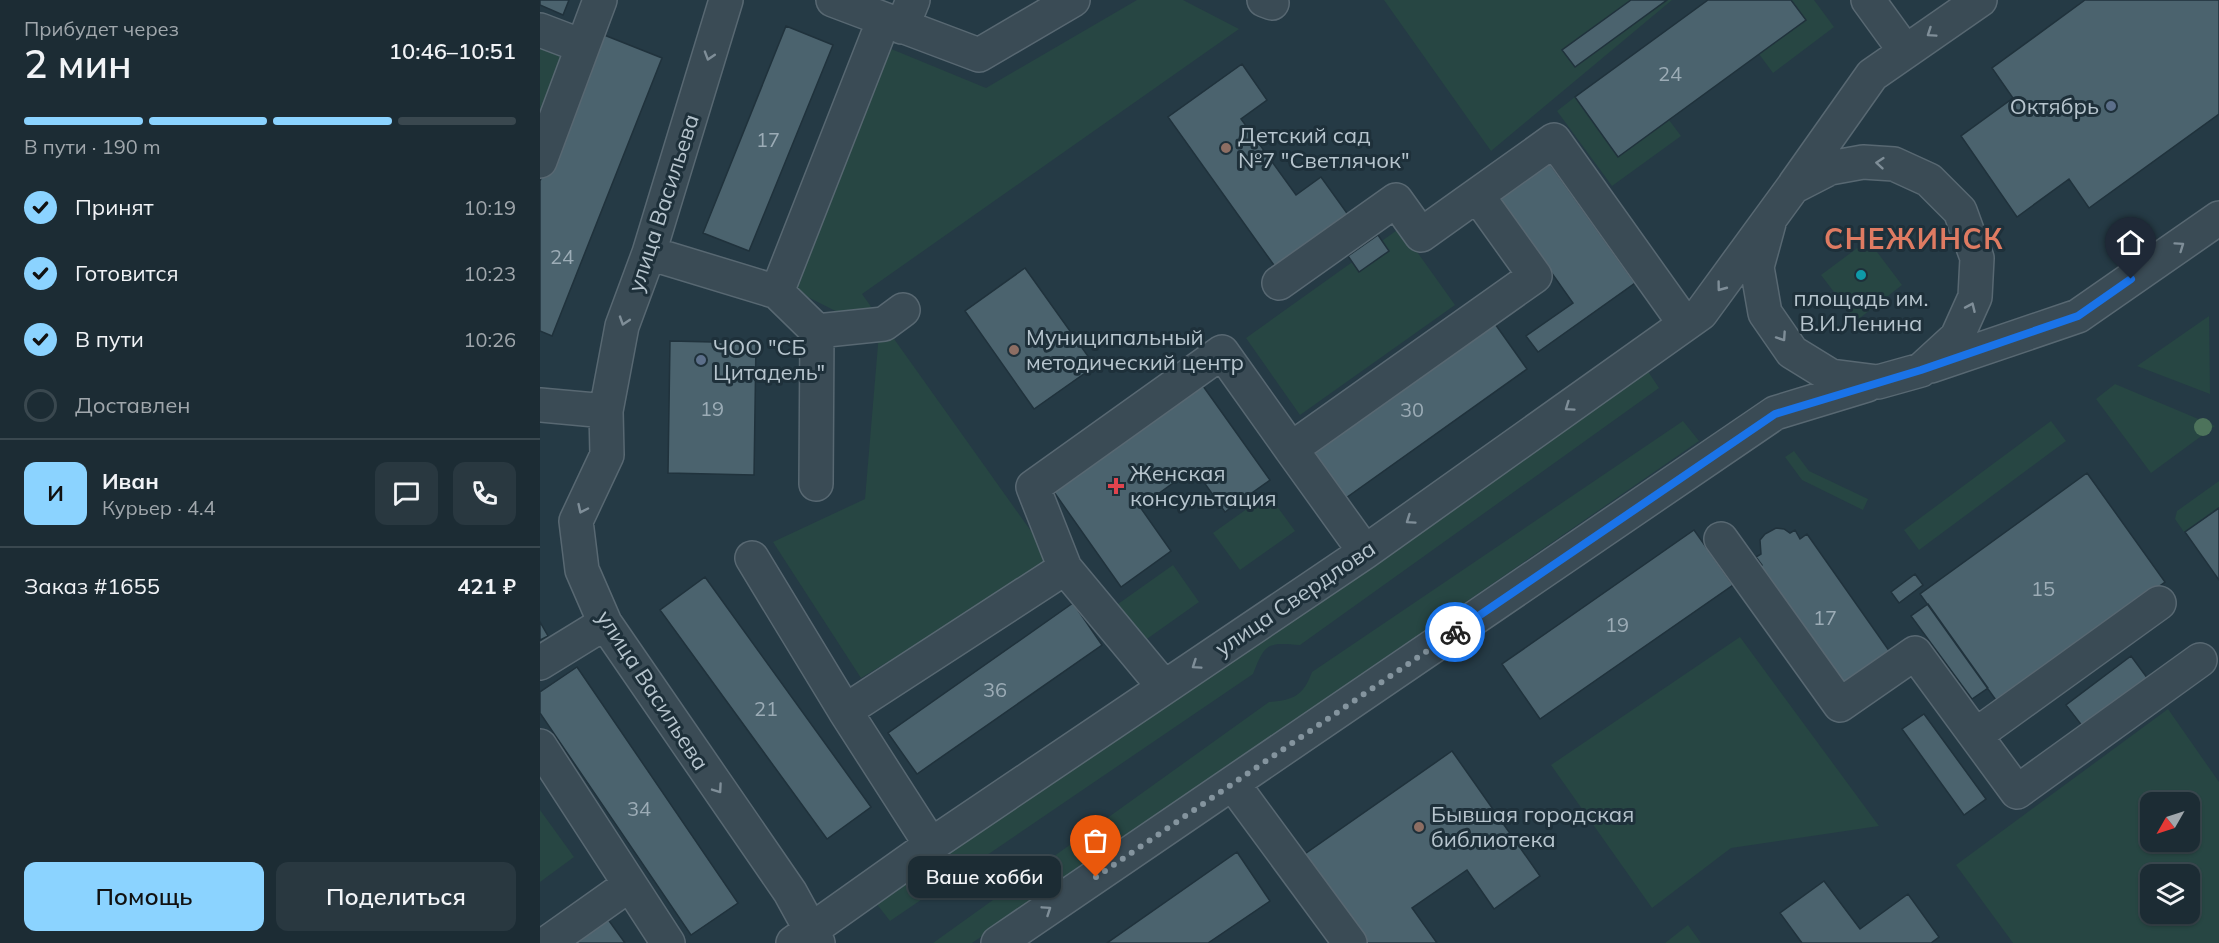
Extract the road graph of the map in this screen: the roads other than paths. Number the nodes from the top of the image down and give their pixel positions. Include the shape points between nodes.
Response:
1 (600, 0) edge
2 (726, 0) edge
3 (833, 0) edge
4 (1073, 0) edge
5 (1869, 0) edge
6 (1980, 0) edge
7 (892, 16) edge
8 (540, 30) edge
9 (582, 46) junction
10 (1905, 51) junction
11 (540, 161) edge
12 (1793, 187) junction
13 (1477, 195) junction
14 (2219, 218) edge
15 (1769, 223) junction
16 (649, 253) junction
17 (1279, 283) dead end
18 (777, 292) junction
19 (903, 310) dead end
20 (1685, 324) junction
21 (817, 331) junction
22 (1921, 370) junction
23 (1878, 382) junction
24 (540, 405) edge
25 (606, 411) junction
26 (1291, 449) junction
27 (816, 484) dead end
28 (1721, 539) dead end
29 (1365, 552) junction
30 (752, 558) dead end
31 (1065, 568) junction
32 (2159, 603) dead end
33 (605, 623) junction
34 (2200, 660) dead end
35 (540, 663) edge
36 (1164, 687) junction
37 (845, 711) junction
38 (1976, 735) junction
39 (540, 746) edge
40 (1233, 784) junction
41 (931, 845) junction
42 (629, 885) junction
43 (807, 939) edge
44 (547, 943) edge
45 (668, 943) edge
46 (998, 943) edge
47 (1350, 943) edge

1 - 9 street
2 -> 16 street, улица Васильева
3 - 7 street
4 - 7 street via 979,56
5 - 10 street
6 -> 10 street, улица Свердлова
7 - 18 street
8 - 9 street
9 - 11 street
10 - 12 street, улица Свердлова via 1872,75
12 - 15 street, улица Свердлова
22 -> 12 street via 1957,337 1975,297 1977,258 1960,211 1929,180 1894,164 1863,162 1830,168
13 - 17 street via 1421,235 1396,200
13 - 20 street via 1554,140
13 - 26 street via 1535,276
22 -> 14 street via 2078,316
15 -> 20 street, улица Свердлова via 1701,313
15 -> 23 street via 1757,267 1765,313 1792,352 1831,376
16 - 18 street
16 -> 25 street, улица Васильева via 622,326
18 - 21 street
19 - 21 street via 884,324
20 -> 29 street, улица Свердлова
21 - 27 street
22 - 23 street
23 - 40 street via 1775,414
24 - 25 street
25 -> 33 street, улица Васильева via 607,455 576,521 582,570
26 - 29 street
26 - 31 street via 1222,352 1033,487
28 - 38 street via 1840,705 1916,653
29 -> 36 street, улица Свердлова
30 - 37 street
31 - 36 street
31 - 37 street
32 - 38 street
33 - 35 street
33 -> 43 street, улица Васильева via 790,892
34 - 38 street via 2017,792
36 - 41 street, улица Свердлова
37 - 41 street
39 - 42 street
46 -> 40 street
40 - 47 street
41 - 43 street, улица Свердлова
42 - 44 street
42 - 45 street

